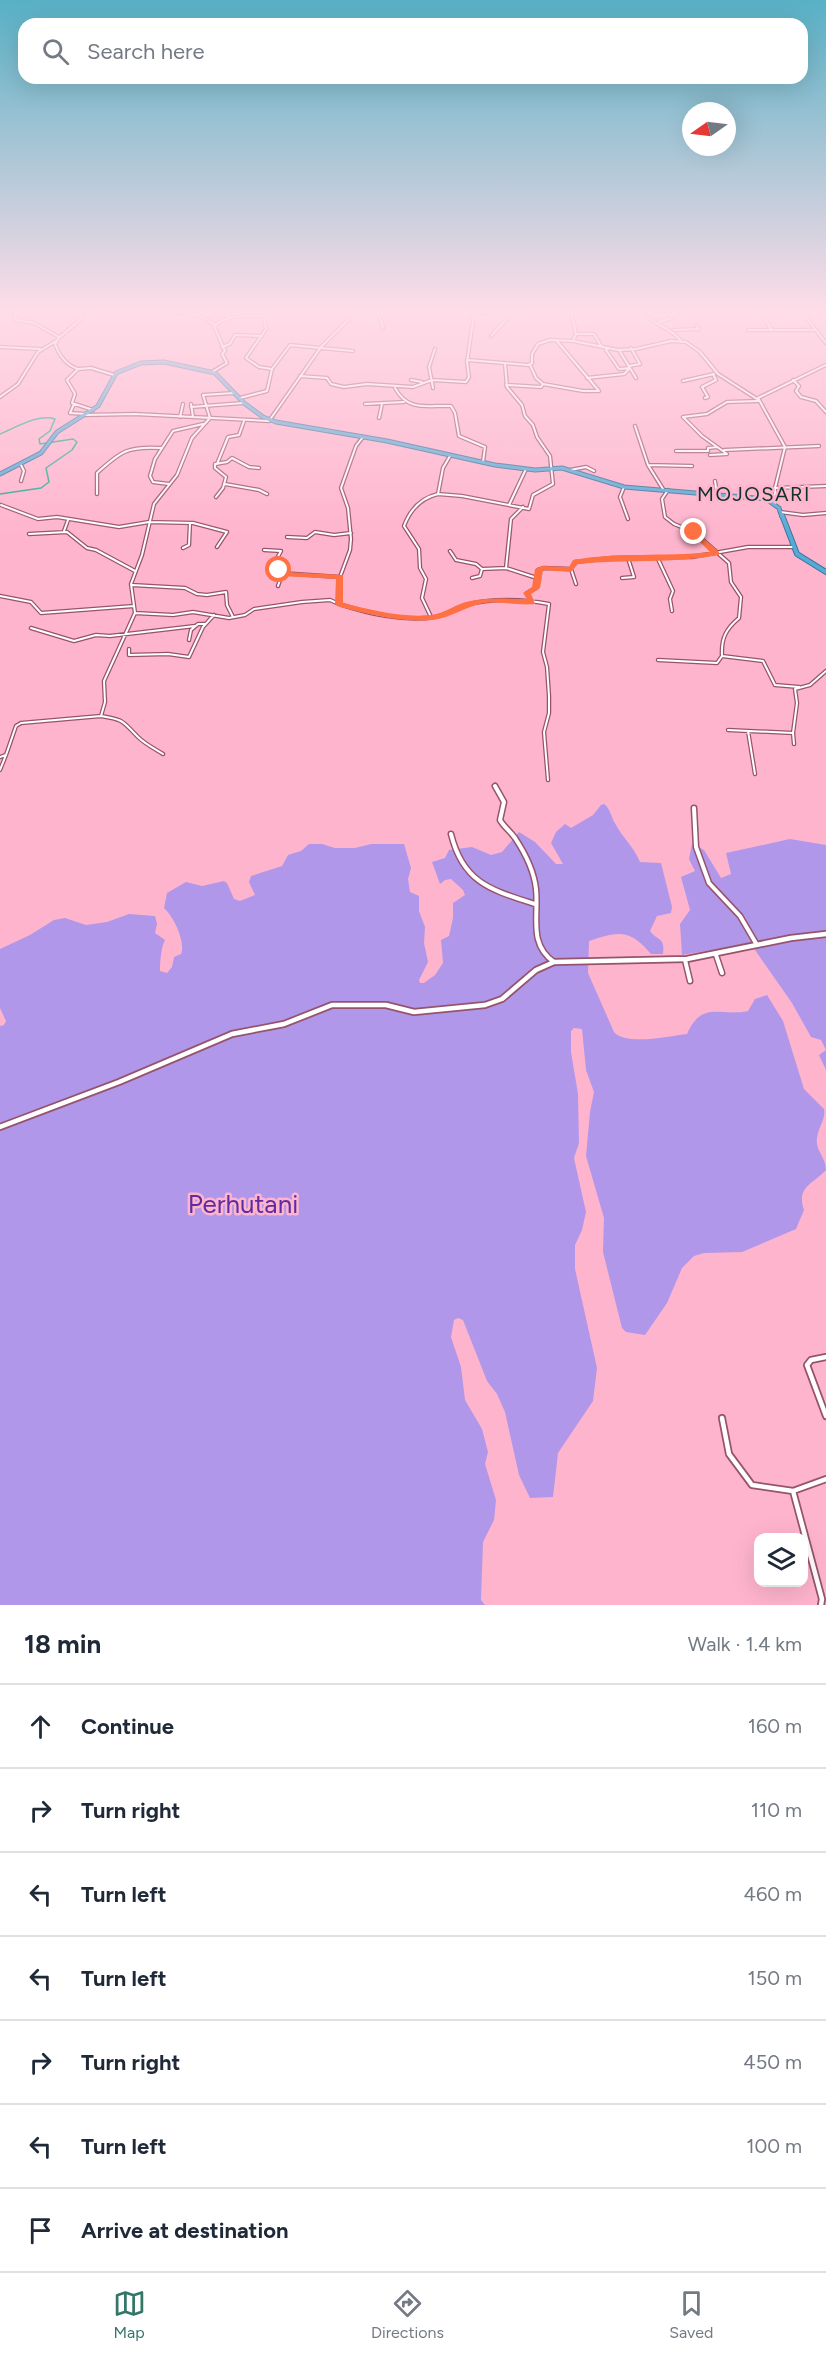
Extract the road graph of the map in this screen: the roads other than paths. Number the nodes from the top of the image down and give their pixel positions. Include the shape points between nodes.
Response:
1 (15, 386) edge
2 (70, 386) edge
3 (109, 386) edge
4 (228, 386) edge
5 (268, 386) edge
6 (293, 386) edge
7 (384, 386) edge
8 (417, 386) edge
9 (506, 386) joint
10 (542, 386) edge
11 (558, 386) edge
12 (594, 386) edge
13 (704, 386) edge
14 (736, 386) edge
15 (783, 386) edge
16 (798, 386) edge
17 (394, 387) junction
18 (234, 393) junction
19 (0, 397) edge
20 (240, 398) junction
21 (705, 399) dead end
22 (758, 400) junction
23 (404, 402) junction
24 (244, 403) junction
25 (74, 404) junction
26 (183, 404) dead end
27 (364, 404) dead end
28 (382, 404) junction
29 (207, 405) junction
30 (825, 409) edge
31 (93, 410) junction
32 (86, 414) junction
33 (180, 417) junction
34 (193, 417) junction
35 (210, 418) junction
36 (379, 418) dead end
37 (270, 420) junction
38 (244, 421) junction
39 (205, 424) junction
40 (635, 426) dead end
41 (363, 437) junction
42 (819, 446) dead end
43 (717, 447) junction
44 (785, 447) junction
45 (160, 448) junction
46 (722, 450) junction
47 (676, 452) dead end
48 (710, 455) dead end
49 (450, 456) junction
50 (483, 462) junction
51 (217, 464) junction
52 (21, 465) junction
53 (648, 465) junction
54 (692, 466) dead end
55 (259, 468) dead end
56 (553, 468) junction
57 (526, 469) junction
58 (569, 471) junction
59 (594, 471) dead end
60 (0, 474) edge
61 (21, 481) dead end
62 (715, 481) dead end
63 (169, 484) junction
64 (225, 484) junction
65 (826, 486) edge
66 (624, 487) junction
67 (775, 488) junction
68 (663, 489) junction
69 (668, 490) junction
70 (97, 494) dead end
71 (267, 494) dead end
72 (438, 494) junction
73 (717, 494) junction
74 (216, 497) dead end
75 (775, 503) junction
76 (1, 505) edge
77 (509, 505) junction
78 (523, 507) junction
79 (780, 512) junction
80 (826, 513) edge
81 (628, 519) dead end
82 (68, 520) junction
83 (149, 522) junction
84 (190, 523) junction
85 (64, 531) junction
86 (351, 533) junction
87 (29, 534) dead end
88 (287, 537) dead end
89 (217, 546) dead end
90 (793, 547) junction
91 (183, 548) dead end
92 (264, 550) dead end
93 (450, 551) dead end
94 (716, 554) junction
95 (628, 558) junction
96 (658, 559) junction
97 (506, 567) junction
98 (482, 568) junction
99 (571, 569) junction
100 (135, 571) junction
101 (826, 572) edge
102 (283, 574) junction
103 (340, 576) junction
104 (472, 578) dead end
105 (537, 578) junction
106 (622, 578) dead end
107 (131, 584) junction
108 (576, 584) dead end
109 (278, 586) dead end
110 (0, 596) edge
111 (532, 602) junction
112 (339, 604) junction
113 (134, 606) junction
114 (672, 611) dead end
115 (135, 613) junction
116 (214, 615) junction
117 (233, 617) junction
118 (431, 617) junction
119 (206, 623) junction
120 (195, 626) junction
121 (31, 628) dead end
122 (125, 633) junction
123 (189, 640) dead end
124 (129, 650) dead end
125 (722, 656) junction
126 (658, 660) dead end
127 (826, 671) edge
128 (798, 687) junction
129 (101, 716) junction
130 (728, 730) dead end
131 (748, 731) junction
132 (794, 733) junction
133 (794, 744) dead end
134 (163, 754) dead end
135 (6, 755) junction
136 (0, 757) edge
137 (0, 770) edge
138 (755, 774) dead end
139 (548, 780) dead end
140 (495, 786) dead end
141 (694, 808) dead end
142 (451, 834) dead end
143 (535, 904) junction
144 (826, 934) edge
145 (757, 945) junction
146 (716, 955) junction
147 (684, 959) junction
148 (554, 962) junction
149 (722, 973) dead end
150 (690, 981) dead end
151 (0, 1127) edge
152 (826, 1357) edge
153 (826, 1416) edge
154 (722, 1418) dead end
155 (826, 1479) edge
156 (793, 1491) junction
157 (821, 1605) edge

1 - 19 street
2 - 25 street via 75,394
3 - 31 highway
4 - 18 highway
5 - 20 street via 266,392
6 - 37 street
7 - 17 street
8 - 17 street
9 - 10 street
9 - 56 street via 524,407 525,416 550,454
11 - 12 street via 578,392 599,391
13 - 21 street via 708,397
14 - 22 street
15 - 22 street
16 - 30 street via 797,393
17 - 23 street
18 - 20 highway
18 - 29 street via 204,395
20 - 24 highway
22 - 43 street via 726,402 707,414 683,417
22 - 44 street
23 - 28 street
23 - 50 street via 451,406 459,436 485,447
24 - 29 street
24 - 37 highway
25 - 31 street
25 - 32 street via 69,412
26 - 33 street
27 - 28 street
28 - 36 street
29 - 34 street via 191,406
29 - 35 street
31 - 32 highway
32 - 33 street
32 - 52 highway via 58,430 41,453
33 - 34 street
34 - 35 street
35 - 38 street
35 - 39 street
37 - 38 street
37 - 41 highway
38 - 51 street via 239,435 228,437
39 - 45 street via 173,431
39 - 63 street via 191,440 177,476
40 - 53 street
41 - 49 highway
41 - 86 street via 341,488
42 - 44 street
43 - 46 street
43 - 47 street
44 - 46 street
44 - 67 street
45 - 63 street via 150,476 153,482
45 - 70 street via 136,447 118,452 97,472
46 - 48 street via 727,454
49 - 50 highway
49 - 72 street via 443,468
50 - 57 highway
51 - 55 street via 232,458
51 - 64 street via 214,466 225,476
52 - 60 highway
52 - 61 street
53 - 54 street
53 - 68 street
56 - 57 highway
56 - 58 highway
56 - 78 street via 553,484 533,495 530,508
57 - 77 street
58 - 59 street via 586,467
58 - 66 highway
62 - 73 street
63 - 83 street via 155,503
64 - 71 street
64 - 74 street
65 - 67 street
66 - 68 highway
66 - 81 street via 620,497
67 - 75 street
68 - 69 highway
69 - 73 highway
69 - 94 street via 662,499 665,517 694,532
72 - 77 street
72 - 118 street via 411,510 404,526 419,549 420,568 426,579 422,598
73 - 75 highway
75 - 79 highway
76 - 82 street via 36,519
77 - 78 street
78 - 97 street via 511,519
79 - 80 street
79 - 90 highway
82 - 83 street via 119,527
82 - 85 street
83 - 84 street
83 - 100 street
84 - 89 street via 227,532
84 - 91 street via 189,544
85 - 87 street
85 - 100 street via 87,548
86 - 88 street via 315,532 307,538
86 - 103 street via 350,550
90 - 94 street via 748,547
90 - 101 highway via 799,556
92 - 102 street via 281,551 275,564
93 - 98 street via 456,560
94 - 96 street
94 - 125 street via 730,564 731,582 741,600 738,620 727,627 722,640
95 - 96 street
95 - 99 street via 575,562
95 - 106 street via 634,577
96 - 114 street via 674,593 670,598
97 - 98 street
97 - 105 street
98 - 104 street via 480,576
99 - 105 street via 542,568
99 - 108 street
100 - 107 street
102 - 103 street
102 - 109 street
103 - 112 street
105 - 111 street via 536,588 527,593
107 - 113 street
107 - 117 street via 185,588 207,595 226,592
110 - 113 street via 31,602 41,613
111 - 118 street via 486,600
111 - 139 street via 551,606 544,628 543,652 549,702 544,732
112 - 117 street via 330,600 302,602 254,609
112 - 118 street via 399,617
113 - 115 street
115 - 116 street
115 - 122 street
116 - 117 street
116 - 119 street
119 - 120 street
119 - 124 street via 188,658 129,655
120 - 122 street
120 - 123 street
121 - 122 street via 74,641
122 - 129 street via 105,681
125 - 126 street via 715,663
125 - 128 street via 763,661 775,686
127 - 128 street via 810,685
128 - 132 street via 794,690
129 - 134 street via 128,723 139,738
129 - 135 street via 21,723 16,726
130 - 131 street
131 - 132 street
131 - 138 street
132 - 133 street
135 - 136 street
135 - 137 street
140 - 143 street via 504,802 502,823 515,837 530,867
141 - 145 street via 696,847 709,883 740,916
142 - 143 street via 461,863 470,873 506,894
143 - 148 street via 534,923 540,948
144 - 145 street
145 - 146 street
146 - 147 street
146 - 149 street
147 - 148 street
147 - 150 street
148 - 151 street via 536,970 502,999 485,1005 414,1012 386,1005 332,1005 284,1024 225,1036
152 - 153 street via 811,1360 807,1365
154 - 156 street via 729,1454 748,1482
155 - 156 street
156 - 157 street

